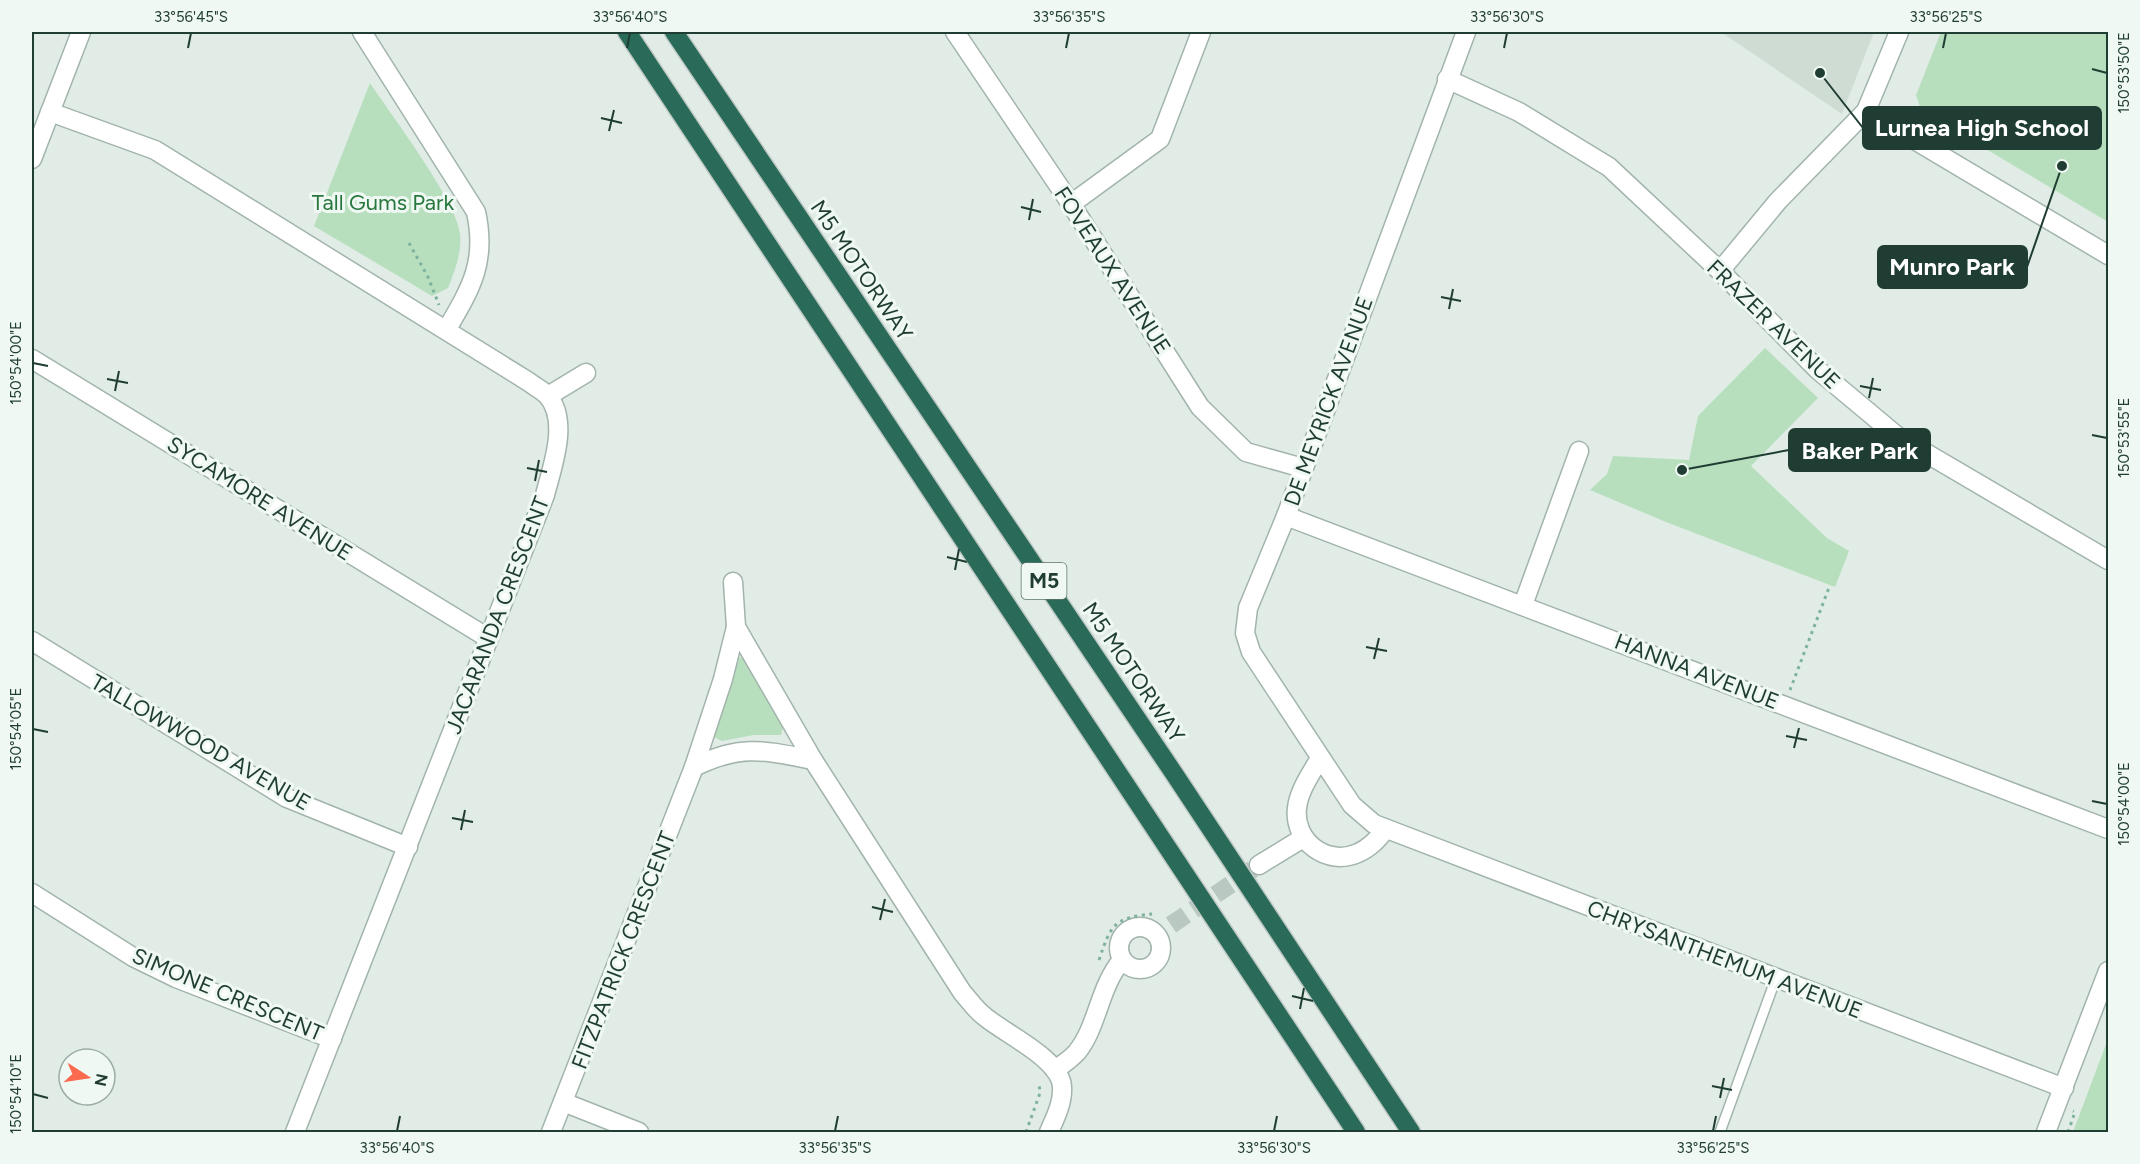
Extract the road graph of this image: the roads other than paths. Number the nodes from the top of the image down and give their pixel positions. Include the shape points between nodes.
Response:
1 (81, 32) edge
2 (362, 32) edge
3 (627, 32) edge
4 (674, 32) edge
5 (955, 32) edge
6 (1201, 32) edge
7 (1466, 32) edge
8 (1899, 32) edge
9 (1447, 79) junction
10 (1866, 111) junction
11 (50, 112) junction
12 (32, 159) edge
13 (1071, 204) junction
14 (2109, 255) edge
15 (1720, 271) junction
16 (447, 330) junction
17 (32, 359) edge
18 (586, 372) dead end
19 (549, 396) junction
20 (1579, 451) dead end
21 (1303, 468) junction
22 (1286, 516) junction
23 (2109, 560) edge
24 (733, 582) dead end
25 (1523, 605) junction
26 (736, 627) junction
27 (488, 638) junction
28 (32, 641) edge
29 (1320, 758) junction
30 (813, 760) junction
31 (694, 767) junction
32 (1352, 805) joint
33 (1386, 829) junction
34 (2109, 829) edge
35 (1303, 838) junction
36 (408, 847) junction
37 (1258, 865) tunnel mouth
38 (32, 893) edge
39 (1122, 960) junction
40 (2109, 971) edge
41 (1776, 978) junction
42 (332, 1039) junction
43 (1055, 1070) junction
44 (2064, 1088) junction
45 (563, 1102) junction
46 (295, 1132) edge
47 (551, 1132) edge
48 (639, 1132) edge
49 (1049, 1132) edge
50 (1356, 1132) edge
51 (1412, 1132) edge
52 (1720, 1132) edge
53 (2046, 1132) edge

1 - 11 street
2 - 16 street via 476,212 481,235 479,263 471,287
3 - 50 highway, M5
4 - 51 highway, M5 MOTORWAY / M5
5 - 13 street, FOVEAUX AVENUE
6 - 13 street via 1160,139
7 - 9 street, DE MEYRICK AVENUE
8 - 10 street
9 - 15 street, FRAZER AVENUE via 1519,112 1609,167
9 - 21 street, DE MEYRICK AVENUE
10 - 14 street
10 - 15 street via 1778,201
11 - 12 street
11 - 16 street via 155,150
13 - 21 street, FOVEAUX AVENUE via 1200,407 1246,452
15 - 23 street, FRAZER AVENUE via 1818,370 1897,435
16 - 19 street
17 - 27 street, SYCAMORE AVENUE
18 - 19 street
19 - 27 street, JACARANDA CRESCENT via 557,417 558,435 545,495
20 - 25 street
21 - 22 street, DE MEYRICK AVENUE
22 - 25 street, HANNA AVENUE
22 - 29 street, DE MEYRICK AVENUE via 1248,608 1245,633 1251,652
24 - 26 street, FITZPATRICK CRESCENT
25 - 34 street, HANNA AVENUE
26 - 30 street, FITZPATRICK CRESCENT
26 - 31 street, FITZPATRICK CRESCENT
27 - 36 street, JACARANDA CRESCENT
28 - 36 street, TALLOWWOOD AVENUE via 287,798
29 - 32 street, DE MEYRICK AVENUE
29 - 35 street via 1297,805
30 - 31 street via 756,749 741,750
30 - 43 street, FITZPATRICK CRESCENT via 962,992 982,1015
31 - 45 street, FITZPATRICK CRESCENT
32 - 33 street, CHRYSANTHEMUM AVENUE via 1367,820
33 - 35 street via 1365,850 1341,857 1314,849
33 - 41 street, CHRYSANTHEMUM AVENUE
35 - 37 street
36 - 42 street, JACARANDA CRESCENT
38 - 42 street, SIMONE CRESCENT via 133,957 176,978
39 - 39 street via 1119,946 1125,933 1138,928 1164,930 1160,955 1152,965 1139,969
39 - 43 street via 1107,983 1081,1046
40 - 44 street
41 - 44 street, CHRYSANTHEMUM AVENUE
41 - 52 lane
42 - 46 street, JACARANDA CRESCENT
43 - 49 street via 1062,1094
44 - 53 street
45 - 47 street, FITZPATRICK CRESCENT
45 - 48 street

